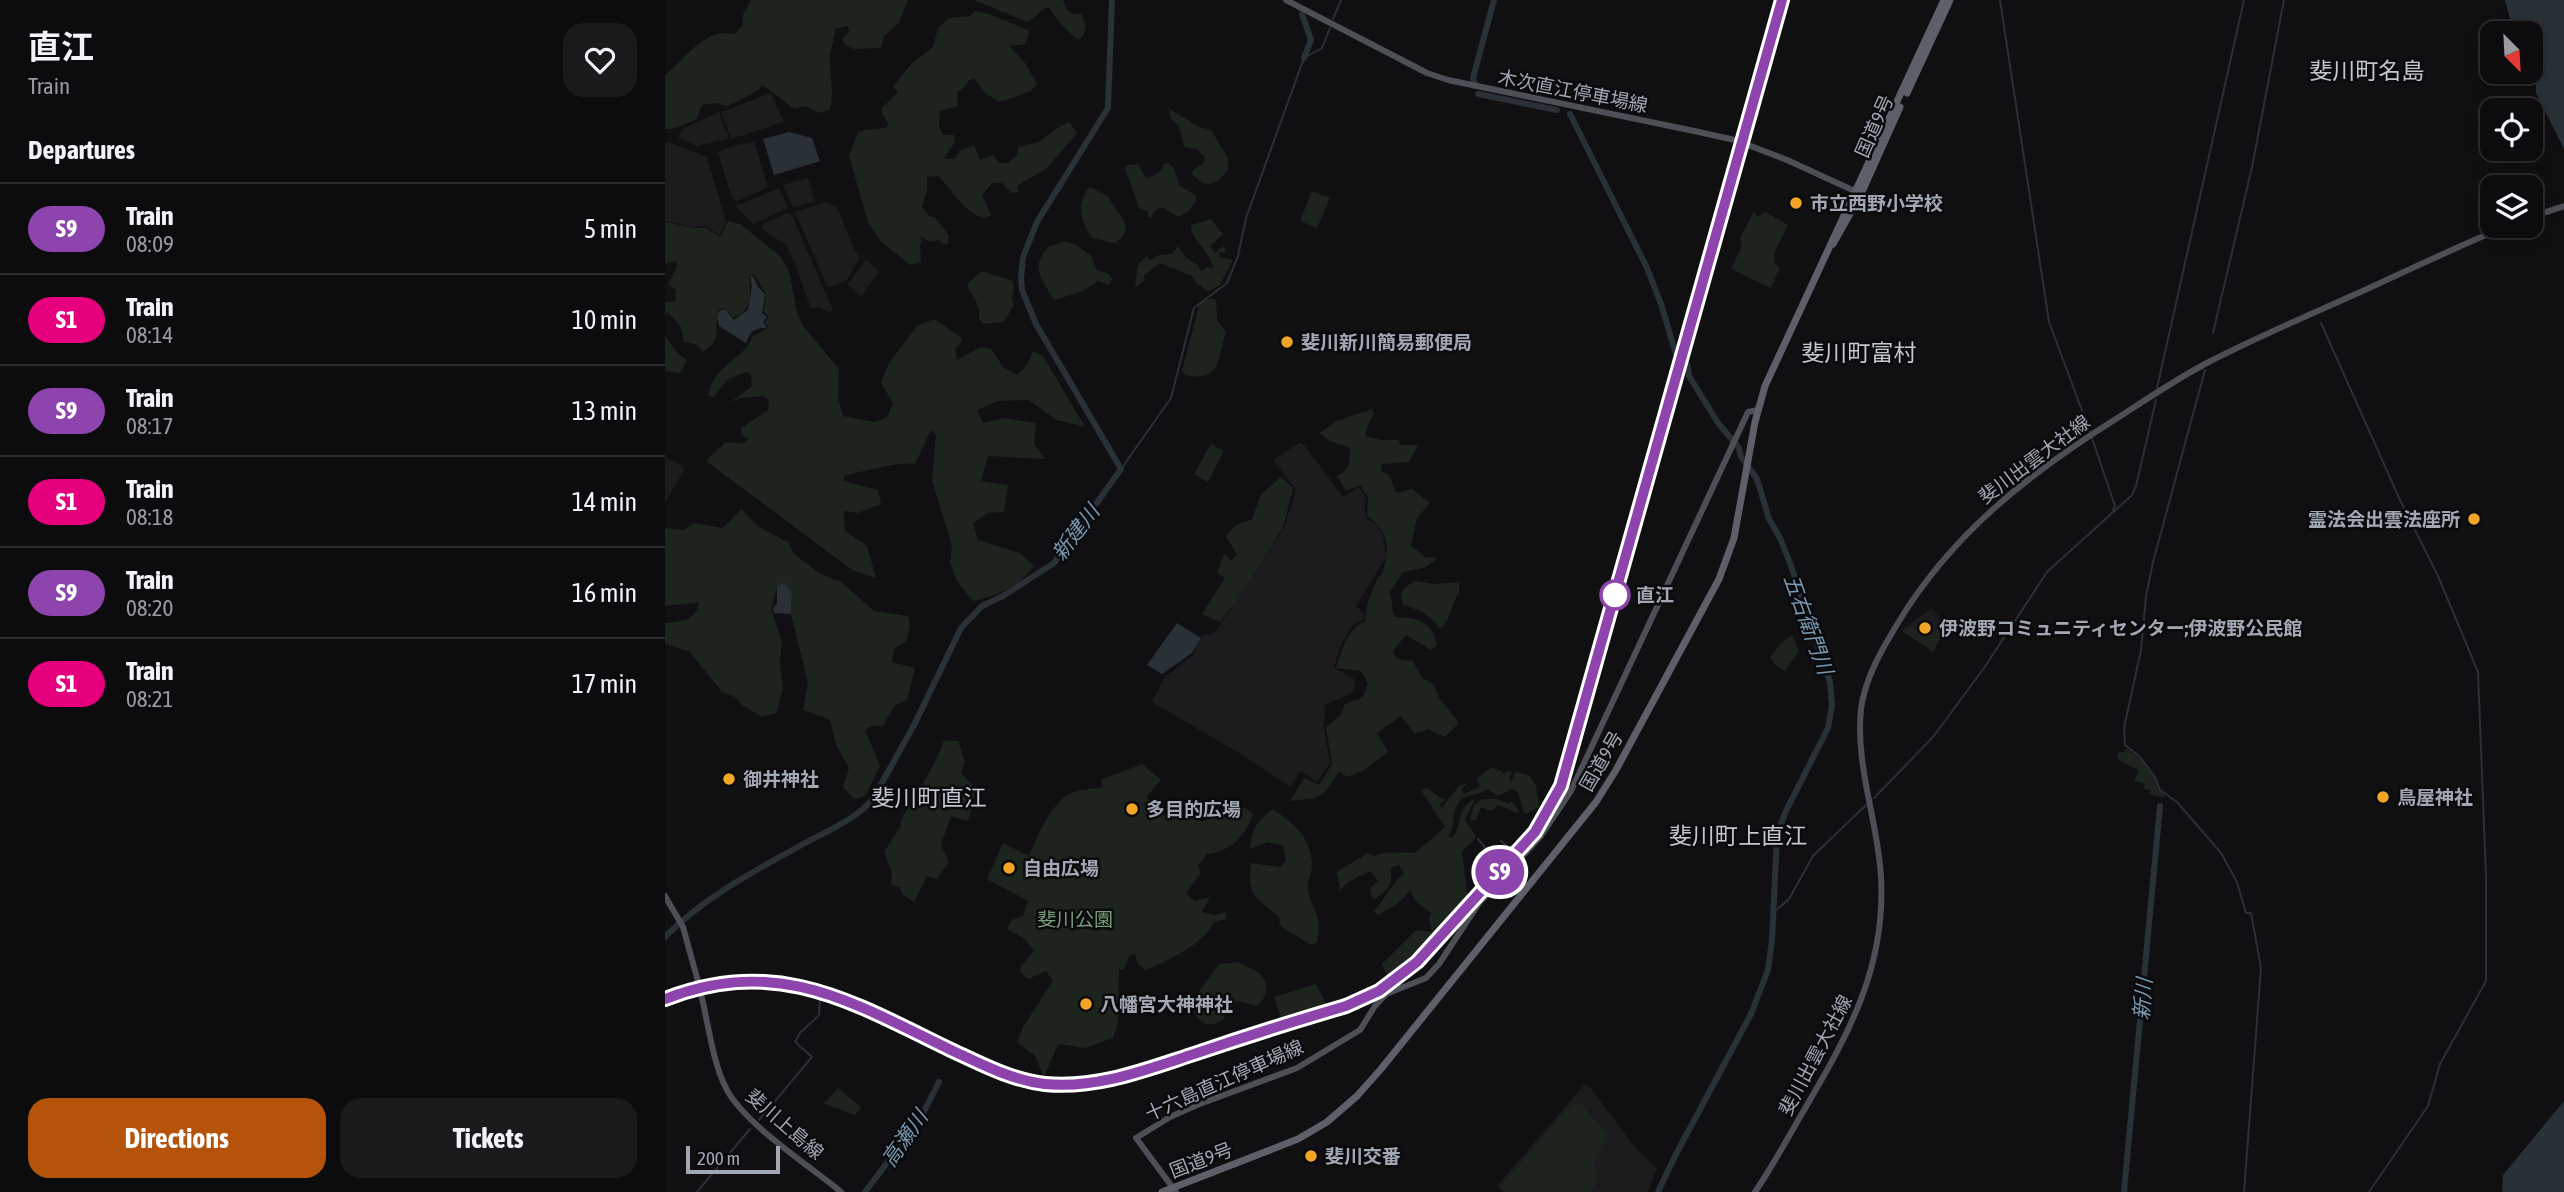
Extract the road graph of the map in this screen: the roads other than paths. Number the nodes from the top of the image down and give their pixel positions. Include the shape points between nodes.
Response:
1 (1286, 0) edge
2 (1944, 0) edge
3 (1950, 0) edge
4 (1857, 193) junction
5 (2564, 206) edge
6 (2543, 213) edge
7 (2480, 237) edge
8 (1758, 410) junction
9 (665, 896) edge
10 (1175, 1190) edge
11 (841, 1192) edge
12 (1162, 1192) edge
13 (1755, 1192) edge

1 - 4 main road, 木次直江停車場線, bridge via 1427,73 1743,142
2 - 4 highway, 国道9号
3 - 4 highway, 国道9号
4 - 8 highway, 国道9号 via 1821,262
5 - 6 main road
7 - 13 main road, 斐川出雲大社線 via 2183,377 2071,446 2019,485 1940,561 1890,636 1863,698 1860,735 1881,874 1881,922 1874,965 1841,1045
8 - 10 highway, 国道9号 via 1734,538 1719,579 1616,770 1583,820 1357,1096 1315,1130
8 - 10 main road, 十六島直江停車場線 via 1748,412 1557,814 1479,903 1439,964 1426,978 1381,998 1360,1030 1297,1068 1197,1105 1136,1138
9 - 11 main road, 斐川上島線 via 683,927 721,1076 734,1100
10 - 12 highway, 国道9号

